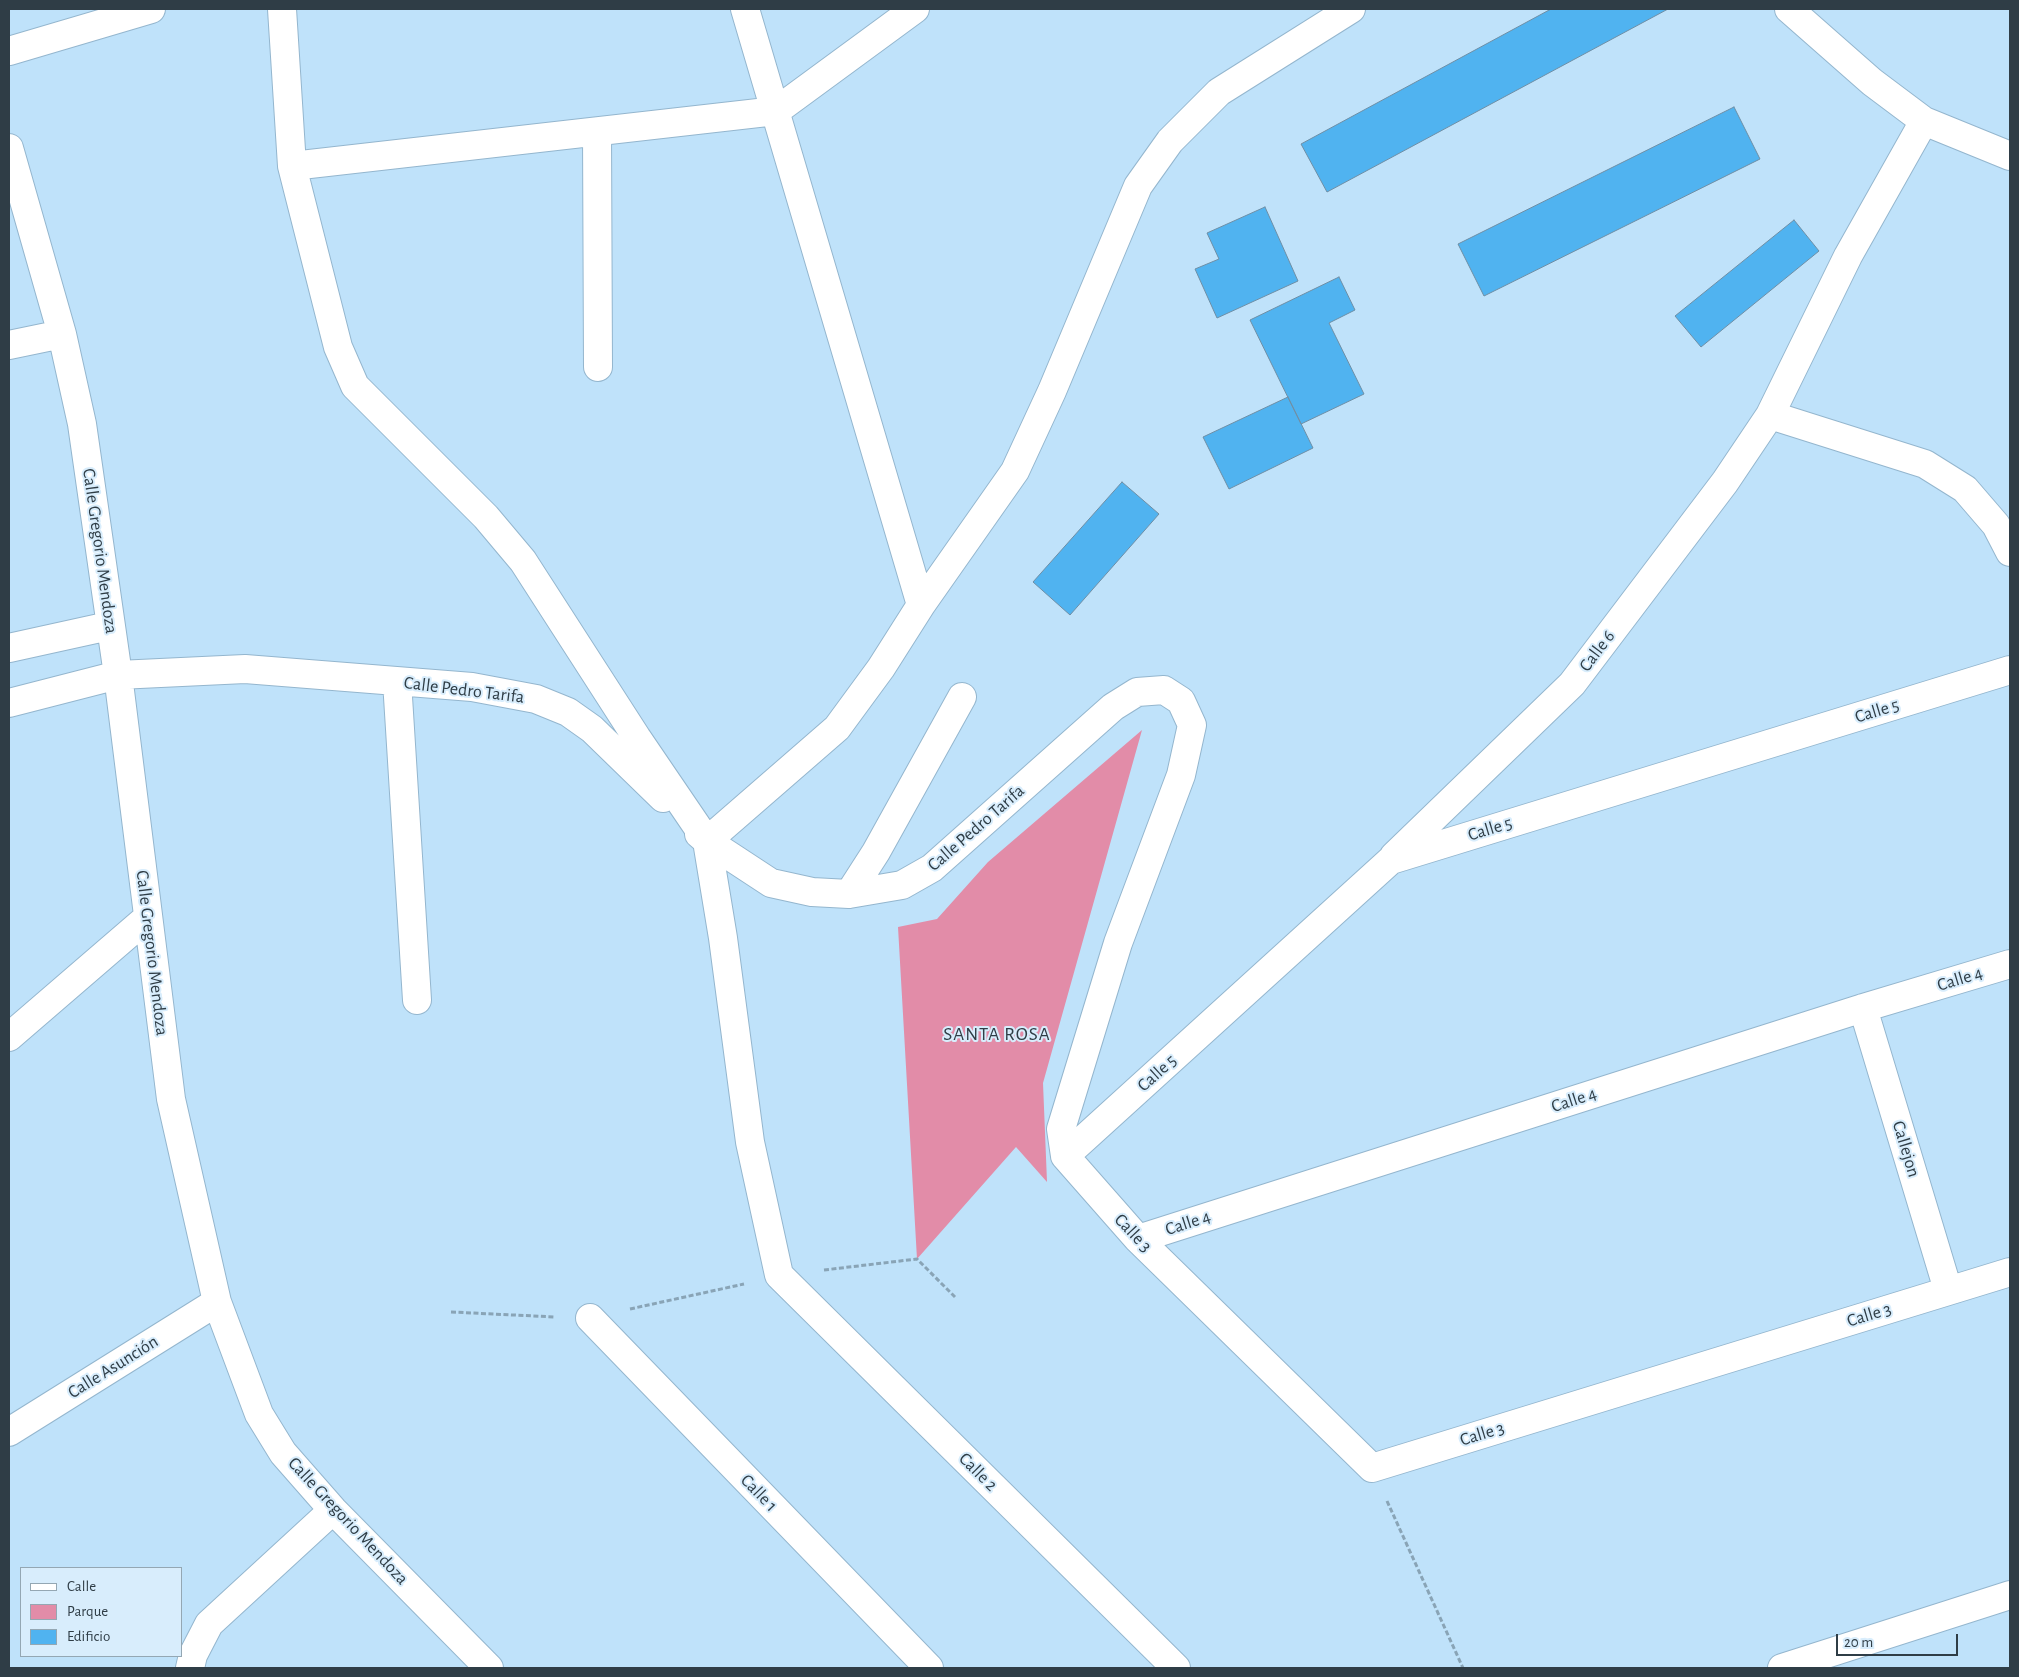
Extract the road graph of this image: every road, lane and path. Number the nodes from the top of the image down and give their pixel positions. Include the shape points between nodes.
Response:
1 (151, 9) edge
2 (282, 9) edge
3 (745, 9) edge
4 (915, 9) edge
5 (1351, 9) edge
6 (1789, 9) edge
7 (9, 50) edge
8 (776, 111) junction
9 (1924, 121) junction
10 (597, 132) junction
11 (9, 148) edge
12 (2010, 156) edge
13 (292, 166) junction
14 (62, 334) junction
15 (9, 345) edge
16 (598, 367) dead end
17 (1770, 415) junction
18 (2010, 552) edge
19 (921, 606) junction
20 (110, 626) junction
21 (9, 648) edge
22 (2010, 670) edge
23 (118, 675) junction
24 (397, 681) junction
25 (962, 697) dead end
26 (9, 703) edge
27 (707, 841) junction
28 (1391, 860) junction
29 (849, 894) junction
30 (147, 918) junction
31 (2010, 964) edge
32 (417, 1000) dead end
33 (1863, 1008) junction
34 (9, 1037) edge
35 (1064, 1156) junction
36 (1138, 1239) junction
37 (2010, 1272) edge
38 (779, 1276) junction
39 (1948, 1290) junction
40 (955, 1297) dead end
41 (217, 1302) junction
42 (590, 1318) dead end
43 (9, 1432) edge
44 (1372, 1468) junction
45 (333, 1510) junction
46 (2010, 1595) edge
47 (190, 1668) edge
48 (489, 1668) edge
49 (929, 1668) edge
50 (1176, 1668) edge
51 (1463, 1668) edge
52 (1782, 1668) edge

1 - 7 street
2 - 13 street
3 - 8 street
4 - 8 street
5 - 19 street via 1219,92 1170,141 1138,186 1016,471
6 - 9 street via 1872,82
8 - 10 street
8 - 19 street
9 - 12 street
9 - 17 street, Calle 6 via 1848,256
10 - 13 street
10 - 16 street
11 - 14 street, Calle Gregorio Mendoza
13 - 27 street via 338,347 355,386 486,516 523,561
14 - 15 street
14 - 20 street, Calle Gregorio Mendoza via 82,424
17 - 18 street via 1925,464 1965,489 1996,525
17 - 28 street, Calle 6 via 1725,482 1572,684
19 - 27 street via 837,728
20 - 21 street
20 - 23 street, Calle Gregorio Mendoza
22 - 28 street, Calle 5
23 - 24 street, Calle Pedro Tarifa via 246,670
23 - 26 street, Calle Pedro Tarifa
23 - 30 street, Calle Gregorio Mendoza
24 - 27 street, Calle Pedro Tarifa via 472,687 536,699 568,712 592,729
24 - 32 street
25 - 29 street via 876,852
27 - 29 street, Calle Pedro Tarifa via 771,883 812,892
27 - 38 street via 750,1142
28 - 35 street, Calle 5
29 - 35 street, Calle Pedro Tarifa via 902,885 932,868 1113,707 1136,692 1164,690 1181,701 1192,725 1181,775 1118,943 1061,1129
30 - 34 street
30 - 41 street, Calle Gregorio Mendoza via 171,1099
31 - 33 street, Calle 4
33 - 36 street, Calle 4
33 - 39 street, Callejon
35 - 36 street, Calle 3
36 - 44 street, Calle 3
37 - 39 street, Calle 3
38 - 40 path via 917,1259
38 - 50 street, Calle 2
39 - 44 street, Calle 3
41 - 43 street, Calle Asunción
41 - 45 street, Calle Gregorio Mendoza via 260,1414 283,1453
42 - 49 street, Calle 1
44 - 51 path
45 - 47 street via 209,1624
45 - 48 street, Calle Gregorio Mendoza
46 - 52 street

